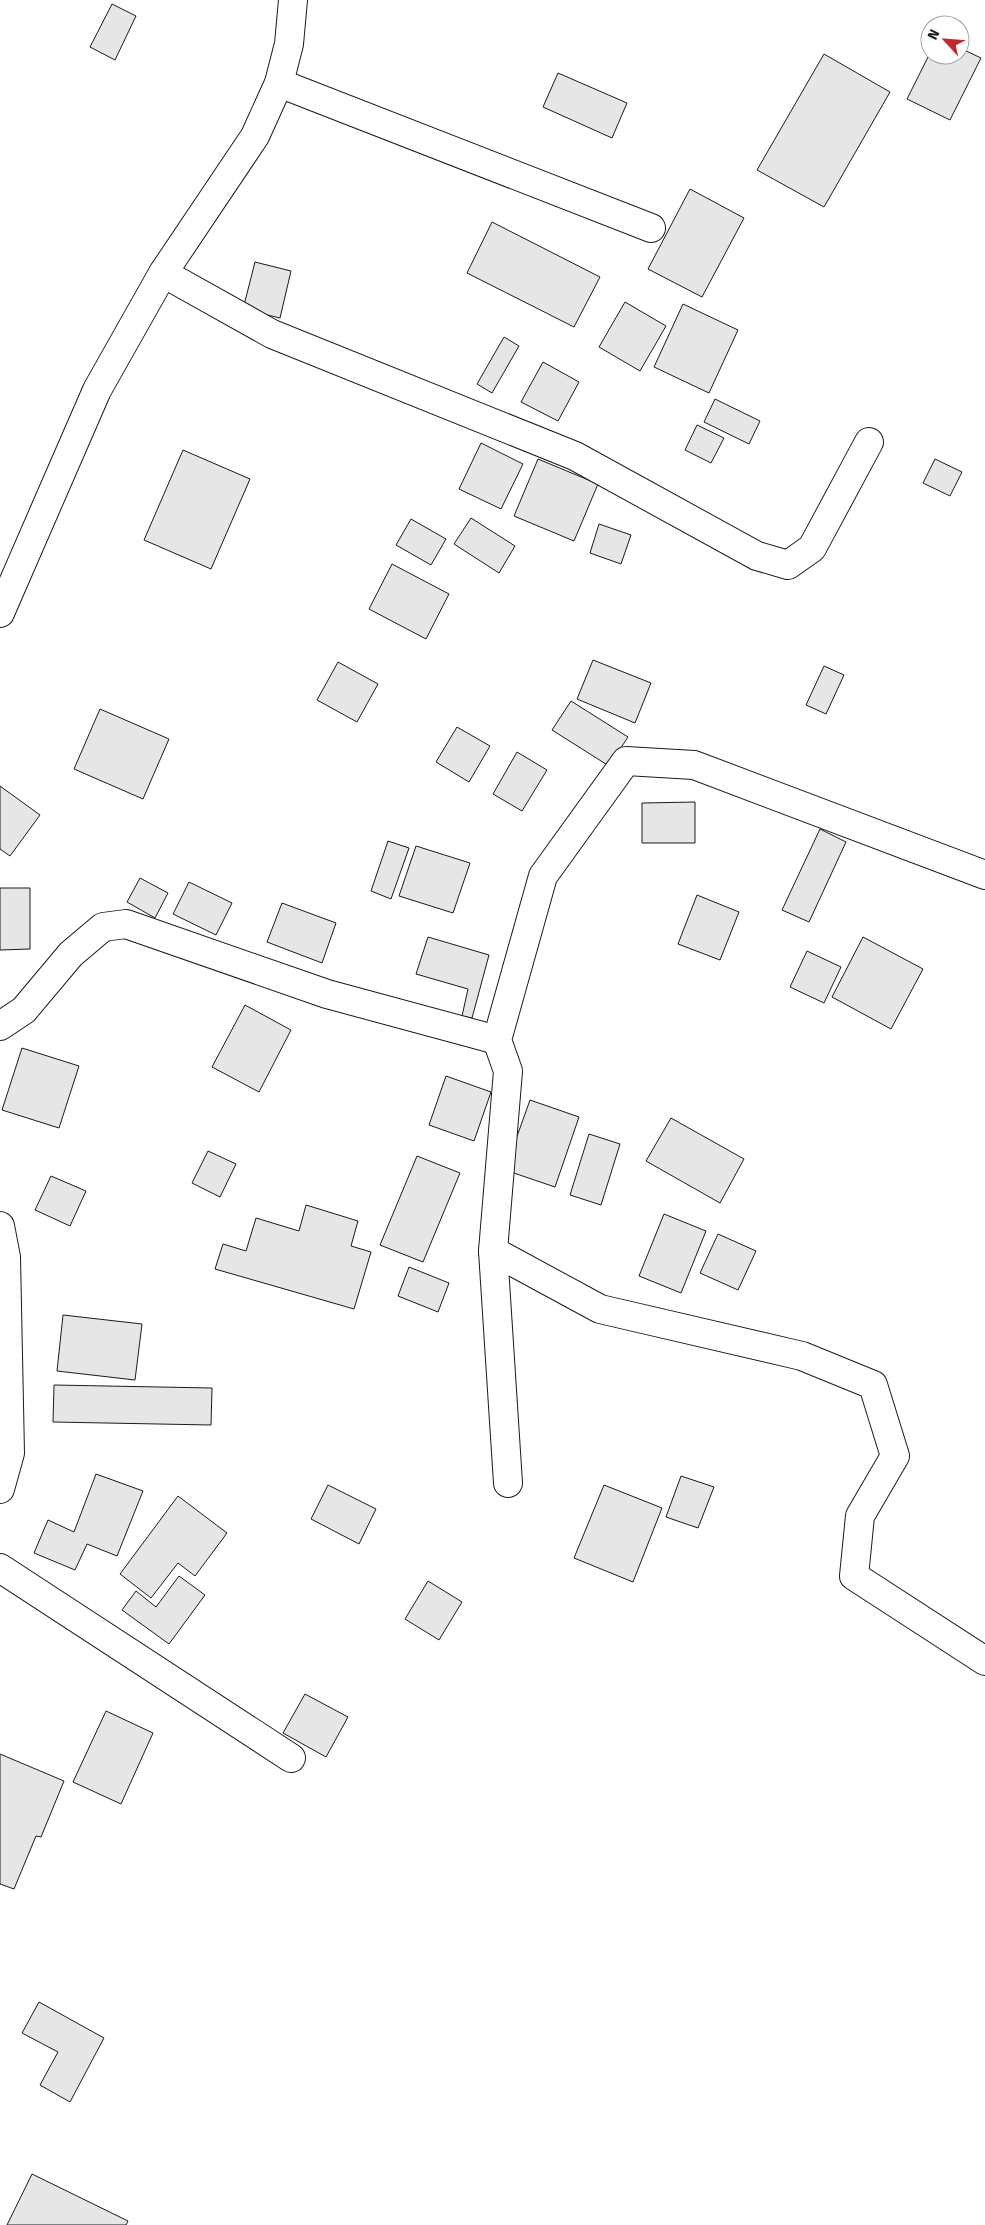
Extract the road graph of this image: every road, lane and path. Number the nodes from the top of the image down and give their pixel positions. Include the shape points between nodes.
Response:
1 (293, 0) edge
2 (278, 83) junction
3 (651, 228) dead end
4 (163, 273) junction
5 (869, 442) dead end
6 (0, 613) edge
7 (985, 876) edge
8 (0, 1026) edge
9 (497, 1040) junction
10 (0, 1226) edge
11 (493, 1251) junction
12 (508, 1483) dead end
13 (0, 1489) edge
14 (0, 1568) edge
15 (985, 1660) edge
16 (291, 1758) dead end

1 - 2 street via 289,44
2 - 3 street
2 - 4 street via 255,136
4 - 5 street via 272,334 575,456 757,556 788,565 812,548
4 - 6 street via 97,390
7 - 9 street via 694,765 626,761 543,876
8 - 9 street via 24,1010 71,954 103,927 126,924 327,994
9 - 11 street via 508,1071
10 - 13 street via 6,1257 10,1453
11 - 12 street
11 - 15 street via 600,1309 802,1356 873,1385 894,1456 860,1516 854,1576
14 - 16 street

